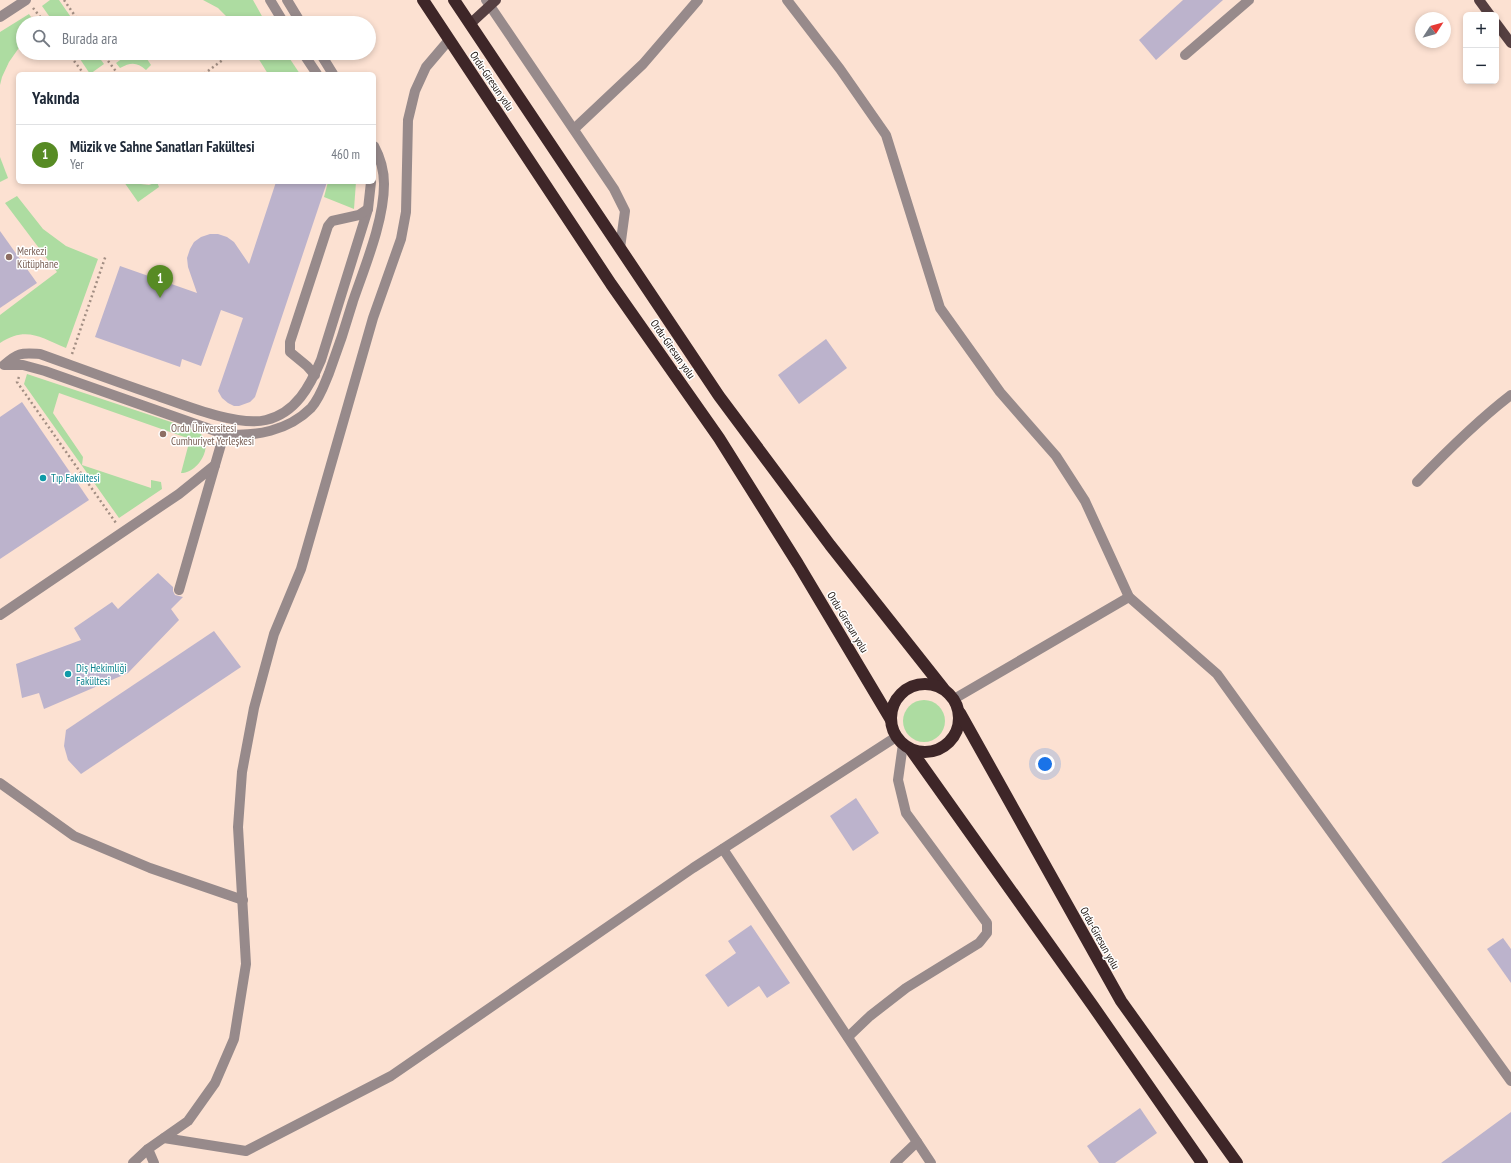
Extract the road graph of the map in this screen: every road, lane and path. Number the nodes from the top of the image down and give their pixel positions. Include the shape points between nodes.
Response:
1 (64, 0) edge
2 (270, 0) edge
3 (286, 0) edge
4 (423, 0) edge
5 (454, 0) edge
6 (698, 0) edge
7 (787, 0) edge
8 (1249, 0) edge
9 (1479, 0) edge
10 (490, 2) edge
11 (29, 3) edge
12 (1488, 12) edge
13 (39, 16) edge
14 (75, 16) edge
15 (280, 16) edge
16 (296, 16) edge
17 (0, 18) edge
18 (470, 24) junction
19 (1499, 27) edge
20 (449, 40) junction
21 (1511, 43) edge
22 (1185, 55) dead end
23 (73, 60) edge
24 (107, 60) edge
25 (223, 60) edge
26 (308, 60) edge
27 (324, 60) edge
28 (82, 72) edge
29 (116, 72) edge
30 (207, 72) edge
31 (316, 72) edge
32 (331, 72) edge
33 (574, 129) junction
34 (376, 151) edge
35 (371, 184) edge
36 (368, 209) junction
37 (620, 248) junction
38 (106, 255) dead end
39 (72, 355) dead end
40 (23, 365) junction
41 (2, 366) edge
42 (315, 375) junction
43 (1511, 395) edge
44 (224, 434) junction
45 (215, 465) junction
46 (1417, 482) dead end
47 (123, 532) junction
48 (179, 590) dead end
49 (1129, 597) junction
50 (0, 615) edge
51 (943, 688) junction
52 (954, 699) junction
53 (960, 714) junction
54 (891, 720) junction
55 (903, 744) junction
56 (0, 783) edge
57 (723, 849) junction
58 (243, 900) junction
59 (848, 1037) junction
60 (1511, 1081) edge
61 (164, 1138) junction
62 (917, 1142) junction
63 (148, 1149) junction
64 (133, 1163) edge
65 (154, 1163) edge
66 (895, 1163) edge
67 (930, 1163) edge
68 (1202, 1163) edge
69 (1236, 1163) edge

1 - 14 path
2 - 15 street
3 - 16 street
4 - 20 highway, Ordu-Giresun yolu
5 - 18 highway, Ordu-Giresun yolu
6 - 33 street via 643,64
7 - 49 street via 886,135 940,308 1000,392 1056,456 1086,501
8 - 22 street
9 - 12 main road
10 - 18 main road
10 - 33 street
11 - 13 path
11 - 17 street
18 - 37 highway, Ordu-Giresun yolu
19 - 21 main road
20 - 54 highway, Ordu-Giresun yolu via 611,284 719,438
20 - 58 street via 426,67 415,91 408,120 406,212 401,239 373,318 301,569 274,634 254,708 242,772 238,828
23 - 28 path
24 - 29 path
25 - 30 path
26 - 31 street
27 - 32 street
33 - 37 street via 614,189 624,211
34 - 44 street via 383,170 383,199 338,349 319,396 310,408 281,428 240,436
35 - 36 street
36 - 42 street
36 - 42 street via 359,215 332,221 328,226 290,342 290,352
37 - 51 highway, Ordu-Giresun yolu via 719,396 830,546
38 - 39 path
40 - 41 street
40 - 44 street
40 - 47 path via 18,382
41 - 42 street via 16,355 40,354 186,405 231,419 253,422 268,420 293,406
43 - 46 street via 1447,451
44 - 45 street
45 - 47 street via 179,494
45 - 48 street
47 - 50 street
49 - 52 street
49 - 60 street via 1217,674
51 - 52 highway
51 - 54 highway via 928,684 912,686 903,691 896,699
52 - 53 highway
53 - 55 highway via 959,726 946,746 935,751 922,752
53 - 69 highway, Ordu-Giresun yolu via 1121,1001
54 - 55 highway via 892,729
55 - 57 street
55 - 59 street via 898,780 906,814 987,923 987,933 979,942 906,988
55 - 68 highway
56 - 58 street via 74,836 150,868
57 - 59 street
57 - 61 street via 391,1076 246,1151
58 - 61 street via 246,964 234,1039 215,1083 188,1121
59 - 62 street
61 - 63 street
62 - 66 street
62 - 67 street
63 - 64 street
63 - 65 street

